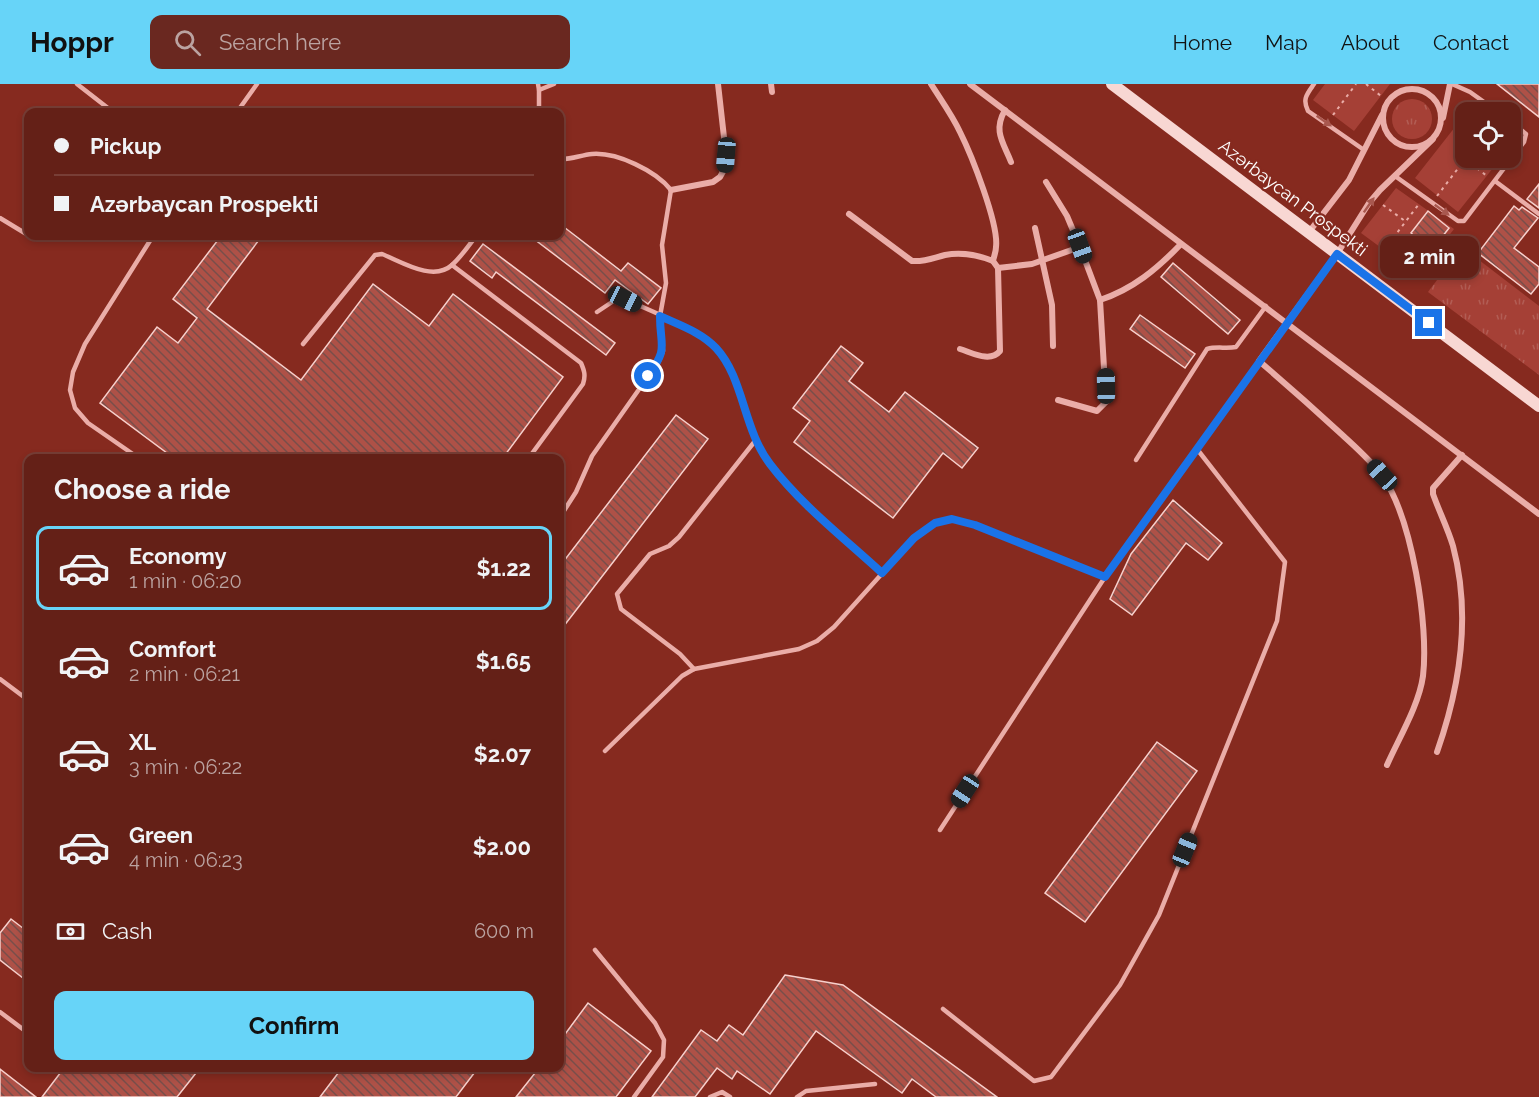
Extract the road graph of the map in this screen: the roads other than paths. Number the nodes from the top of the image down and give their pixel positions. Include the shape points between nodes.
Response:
1 (77, 84) edge
2 (257, 84) edge
3 (538, 84) edge
4 (554, 84) edge
5 (718, 84) edge
6 (771, 84) edge
7 (931, 84) edge
8 (970, 84) edge
9 (1112, 84) edge
10 (1314, 84) edge
11 (1414, 84) edge
12 (1451, 84) edge
13 (539, 90) junction
14 (772, 92) dead end
15 (1400, 92) junction
16 (1484, 102) edge
17 (1386, 106) junction
18 (108, 108) edge
19 (240, 108) edge
20 (539, 108) edge
21 (1005, 110) junction
22 (1440, 127) junction
23 (1521, 130) edge
24 (1433, 139) junction
25 (1521, 146) edge
26 (1364, 150) junction
27 (564, 158) edge
28 (1011, 162) dead end
29 (1505, 168) edge
30 (1395, 176) junction
31 (1495, 181) junction
32 (1046, 182) dead end
33 (671, 190) junction
34 (849, 214) dead end
35 (1539, 214) edge
36 (0, 219) edge
37 (1035, 228) dead end
38 (24, 232) edge
39 (1309, 232) junction
40 (150, 240) edge
41 (473, 240) edge
42 (1181, 243) junction
43 (1080, 246) junction
44 (1337, 254) junction
45 (1043, 260) junction
46 (993, 261) junction
47 (452, 266) junction
48 (998, 268) junction
49 (1100, 300) junction
50 (1266, 306) junction
51 (597, 312) dead end
52 (660, 316) junction
53 (1287, 322) junction
54 (303, 344) dead end
55 (1053, 346) dead end
56 (960, 350) dead end
57 (1259, 361) junction
58 (1058, 400) dead end
59 (1539, 406) edge
60 (755, 441) junction
61 (1197, 449) junction
62 (133, 454) edge
63 (532, 454) edge
64 (1462, 455) junction
65 (1136, 460) dead end
66 (564, 511) edge
67 (1539, 514) edge
68 (882, 573) junction
69 (1105, 577) junction
70 (694, 669) junction
71 (0, 679) edge
72 (24, 697) edge
73 (606, 751) dead end
74 (1437, 752) dead end
75 (1387, 765) dead end
76 (940, 830) dead end
77 (595, 950) dead end
78 (943, 1009) dead end
79 (0, 1012) edge
80 (24, 1030) edge
81 (875, 1084) dead end
82 (634, 1097) edge
83 (710, 1097) edge
84 (730, 1097) edge
85 (797, 1097) edge

1 - 18 lane
2 - 19 lane
3 - 13 lane
4 - 13 lane
5 - 33 street via 725,168 713,182
6 - 14 street
7 - 46 street via 960,131 987,201 996,238
8 - 21 street
9 - 39 street, Azərbaycan Prospekti
10 -> 26 lane via 1305,97 1308,111
11 - 15 street
12 - 16 lane
12 - 22 street
13 - 20 lane
15 - 17 street
15 - 22 street via 1420,90 1431,97 1439,108
17 - 24 street via 1384,126 1396,142 1415,147
17 - 26 street
21 - 28 street via 998,129
21 - 42 street
22 - 24 street
23 - 25 lane via 1526,134
24 - 30 street
26 - 39 street via 1345,187
27 - 33 lane via 608,155 656,175
29 - 31 lane
30 -> 31 lane via 1458,221 1464,221
44 -> 30 street via 1369,203
31 - 35 lane
32 - 43 street
33 - 52 lane via 662,245 666,283
34 - 46 street via 912,261 971,254
36 - 38 lane
37 - 45 street
39 - 44 street, Azərbaycan Prospekti
40 - 62 lane via 85,344 70,390 75,408 88,423
41 - 47 lane
42 - 49 street via 1152,273
42 - 50 street
43 - 45 street
43 - 49 street
44 - 53 street
44 - 59 street, Azərbaycan Prospekti
45 - 48 street
45 - 55 street via 1052,305
46 - 48 street
47 - 54 lane via 440,272 425,271 382,254 375,255
47 - 63 lane via 580,363 584,370 583,384
48 - 56 street via 1000,351 989,358
49 - 58 street via 1106,402 1097,411
50 - 53 street
50 - 65 lane via 1236,347 1207,349
51 - 52 lane via 618,298
52 - 60 lane via 703,337 725,360
52 - 66 lane via 663,351 659,361 592,456
53 - 57 street
53 - 64 street
57 - 61 lane
57 - 75 street via 1382,475 1405,526 1414,561 1423,676
60 - 68 lane via 809,507
60 - 70 lane via 679,537 650,554 617,594 621,609
61 - 69 lane
61 - 78 lane via 1285,562 1277,621 1159,915 1120,986 1051,1077 1034,1081
64 - 67 street
64 - 74 street via 1433,488 1453,545 1462,626 1455,688
68 - 69 lane via 914,538 935,523 952,519
68 - 70 lane via 817,641 799,649
69 - 76 lane
70 - 73 lane via 682,675
71 - 72 lane
77 - 82 lane via 656,1023 664,1041 663,1057
79 - 80 lane
81 - 85 lane via 806,1091
83 - 84 lane via 718,1092

